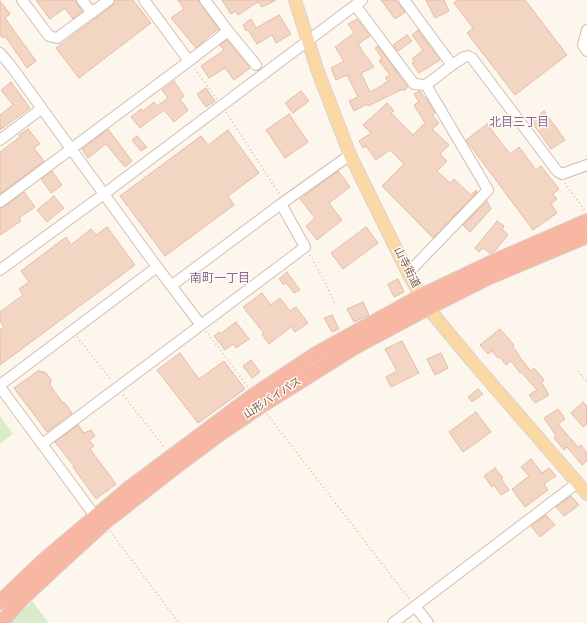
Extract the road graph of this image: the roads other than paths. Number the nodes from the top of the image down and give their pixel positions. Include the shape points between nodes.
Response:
1 (22, 0) edge
2 (82, 0) edge
3 (109, 0) edge
4 (144, 0) edge
5 (205, 0) edge
6 (296, 0) edge
7 (404, 0) edge
8 (359, 2) edge
9 (92, 13) junction
10 (587, 30) edge
11 (228, 31) junction
12 (308, 41) junction
13 (587, 51) edge
14 (0, 53) edge
15 (189, 61) junction
16 (452, 64) junction
17 (256, 65) dead end
18 (426, 85) junction
19 (41, 109) junction
20 (0, 140) edge
21 (71, 149) junction
22 (350, 155) junction
23 (587, 165) edge
24 (104, 194) junction
25 (0, 202) edge
26 (283, 203) junction
27 (587, 221) edge
28 (587, 236) edge
29 (157, 267) junction
30 (0, 270) edge
31 (408, 273) junction
32 (171, 286) junction
33 (421, 296) junction
34 (428, 308) junction
35 (201, 325) junction
36 (0, 386) edge
37 (258, 400) junction
38 (42, 444) junction
39 (577, 484) junction
40 (587, 494) edge
41 (100, 520) junction
42 (0, 602) edge
43 (415, 606) junction
44 (1, 623) edge
45 (393, 623) edge
46 (428, 623) edge

1 - 9 street via 49,36 57,38
2 - 9 street
3 - 9 street
4 - 15 street
5 - 11 street
6 - 12 main road, 山寺街道
7 - 16 street
8 - 12 street
8 - 18 street via 414,84
10 - 13 street via 583,44
11 - 15 street
11 - 17 street
12 - 22 main road, 山寺街道
12 - 24 street
14 - 19 street
15 - 21 street
16 - 18 street
16 - 23 street via 464,57 472,58 557,171 562,174
18 - 31 street via 488,190
19 - 20 street
19 - 21 street
21 - 24 street
21 - 25 street
22 - 26 street
22 - 31 main road, 山寺街道
24 - 29 street
24 - 30 street
26 - 32 street
26 - 35 street via 305,247
27 - 33 highway, 山形バイパス
28 - 34 highway, 山形バイパス via 485,279
29 - 32 street
29 - 36 street
31 - 33 main road, 山寺街道
32 - 35 street
33 - 34 main road, 山寺街道
33 - 37 highway, 山形バイパス via 316,354
34 - 37 highway, 山形バイパス
34 - 39 main road, 山寺街道
35 - 38 street
36 - 38 street
37 - 41 highway, 山形バイパス via 128,489
38 - 41 street
39 - 40 main road, 山寺街道
39 - 43 street
41 - 42 highway, 山形バイパス via 44,560
41 - 44 highway, 山形バイパス
43 - 45 street
43 - 46 street

